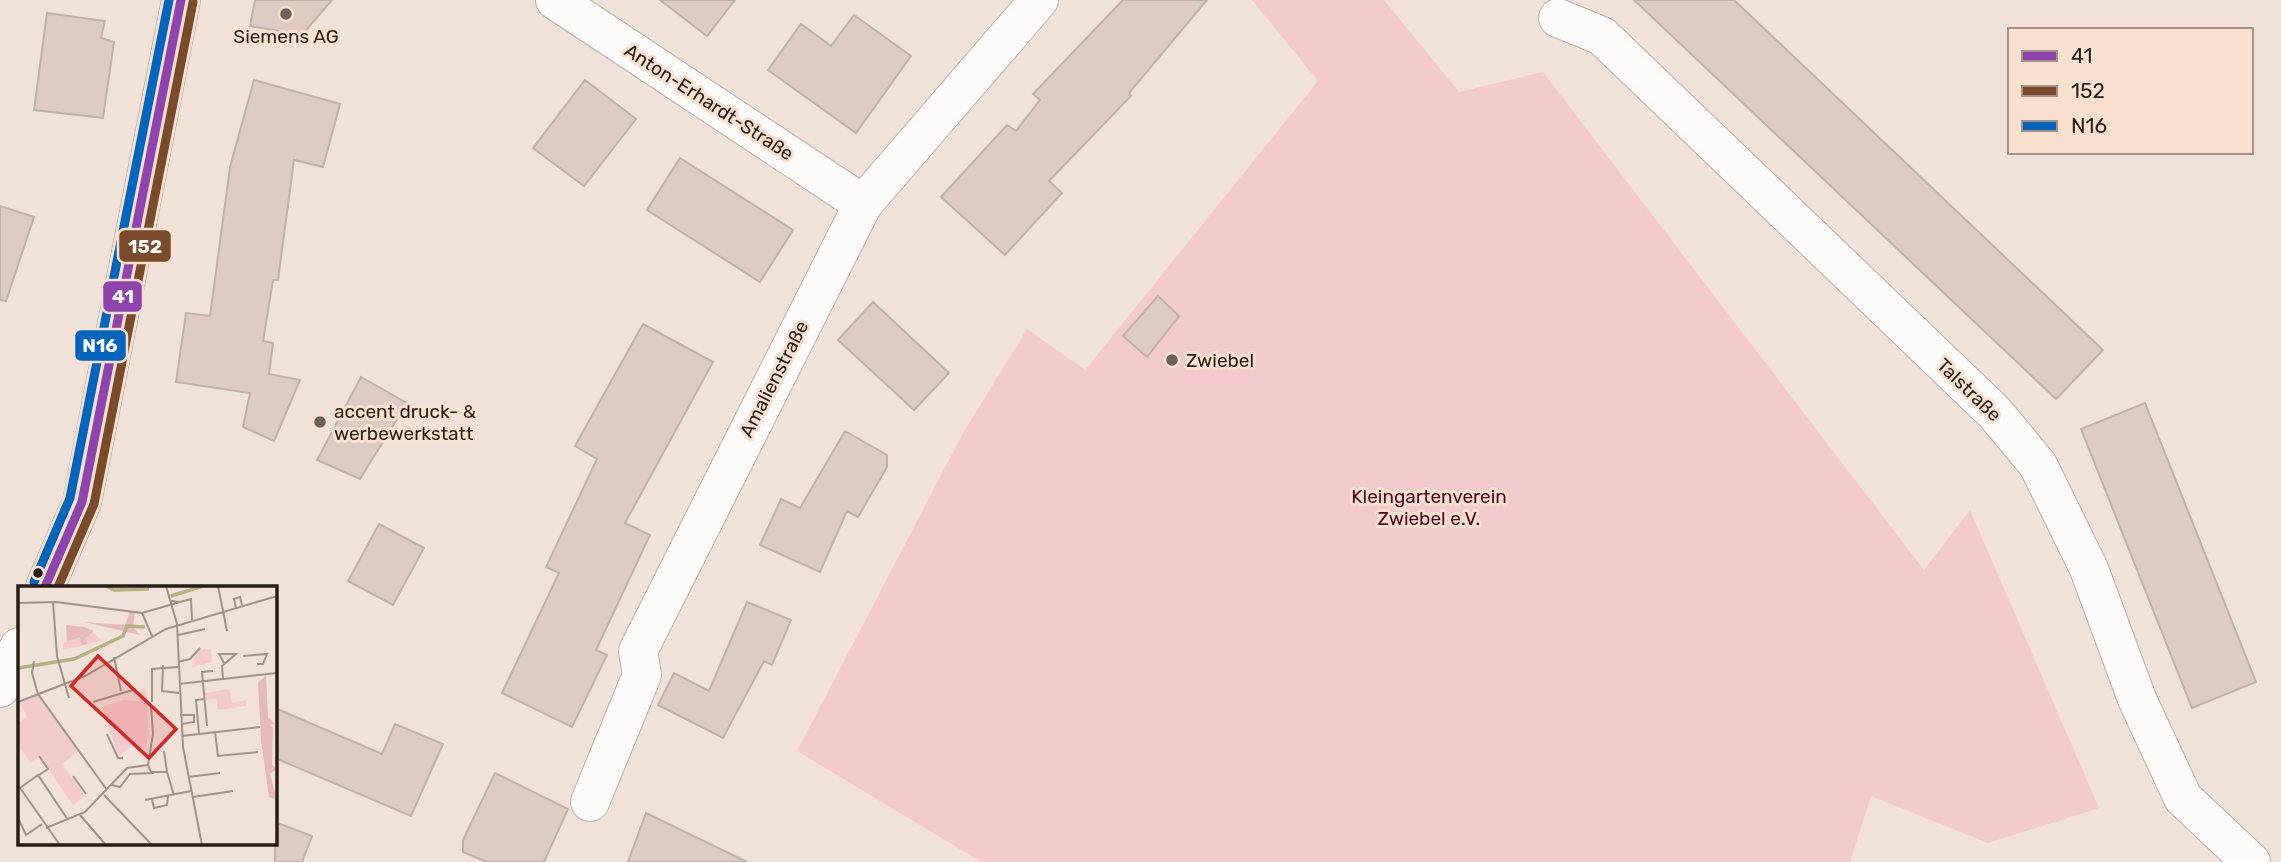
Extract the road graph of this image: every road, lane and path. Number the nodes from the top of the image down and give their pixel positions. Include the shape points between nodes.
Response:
1 (181, 0) edge
2 (555, 0) edge
3 (1039, 0) edge
4 (1558, 18) dead end
5 (863, 204) junction
6 (45, 586) edge
7 (18, 649) edge
8 (0, 688) edge
9 (590, 802) dead end
10 (2251, 862) edge

1 - 6 street via 82,502
2 - 5 street, Anton-Erhardt-Straße
3 - 5 street, Amalienstraße
4 - 10 street, Talstraße via 1602,36 1995,413 2038,465 2089,569 2137,699 2183,798
5 - 9 street, Amalienstraße via 638,651 642,675
7 - 8 street

